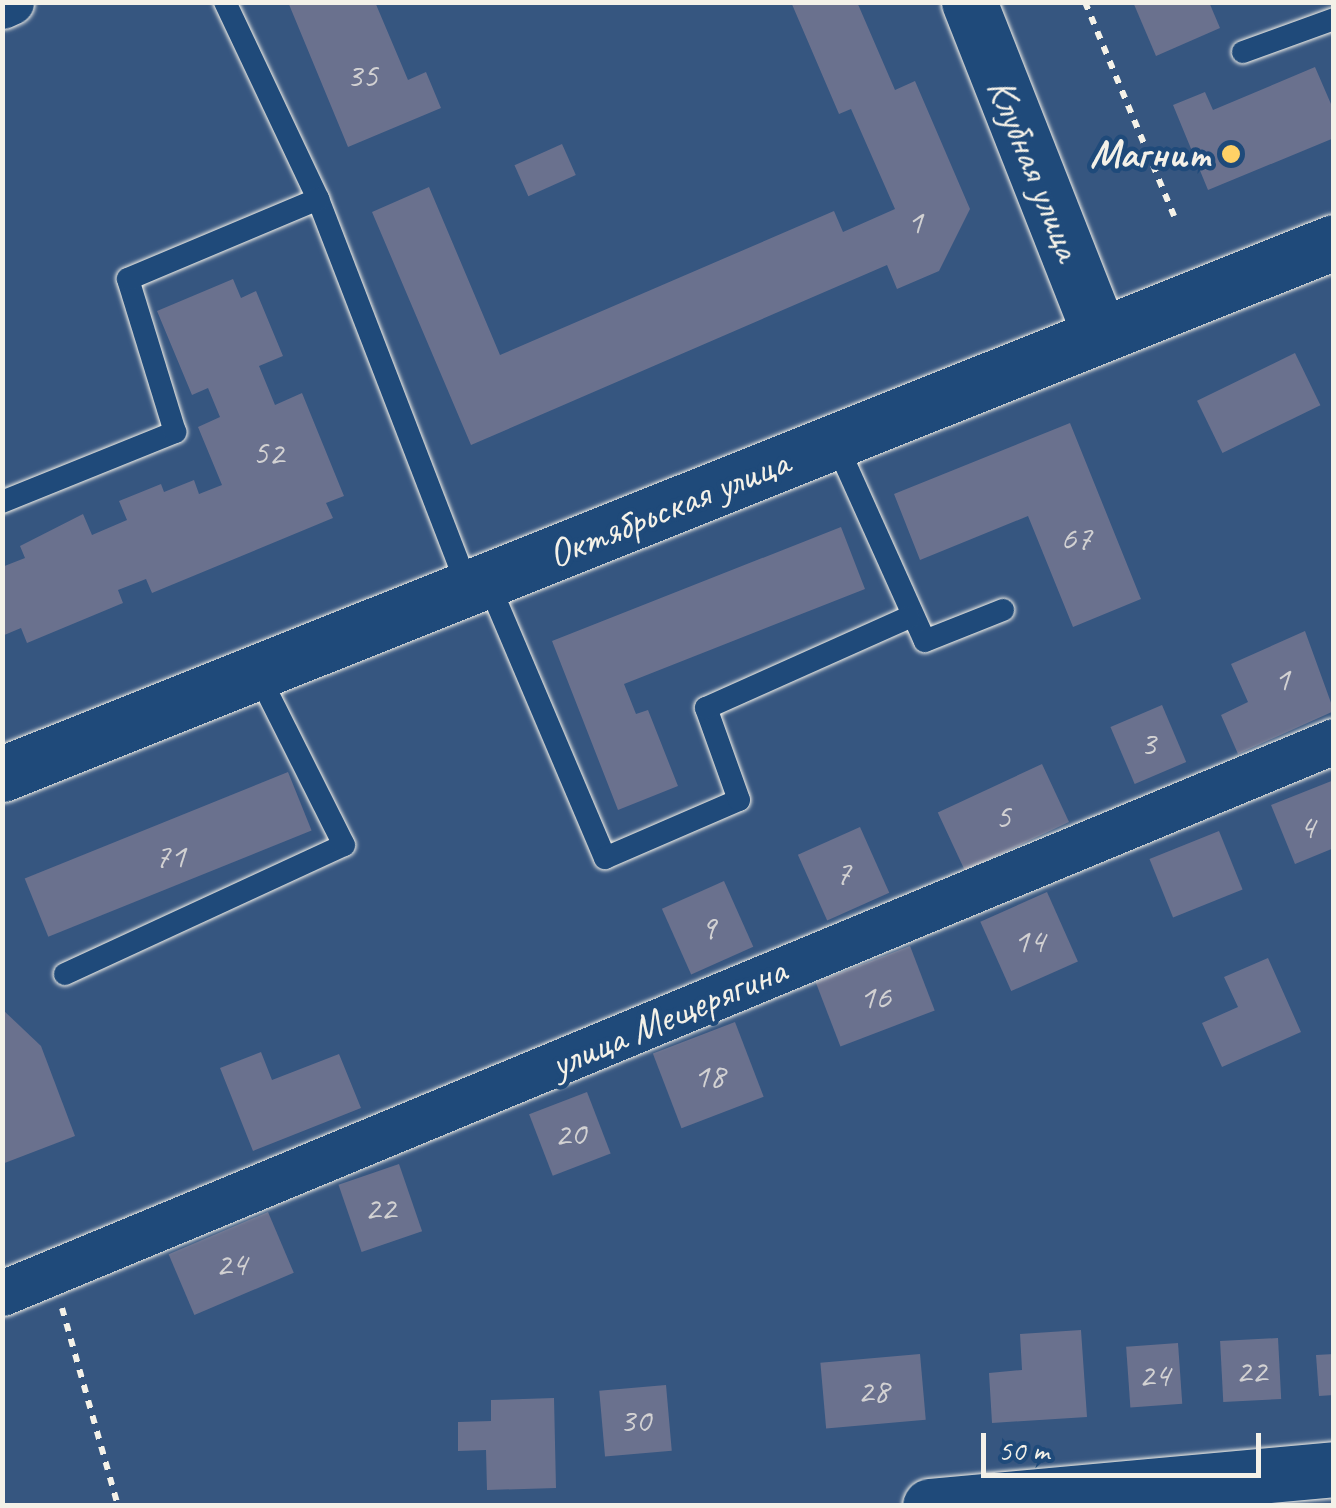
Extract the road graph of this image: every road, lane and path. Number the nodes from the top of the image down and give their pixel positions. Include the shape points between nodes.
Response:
1 (11, 2) edge
2 (225, 2) edge
3 (969, 2) edge
4 (1085, 2) edge
5 (2, 6) edge
6 (1334, 19) edge
7 (1243, 52) dead end
8 (318, 200) junction
9 (1174, 216) dead end
10 (1334, 242) edge
11 (1100, 335) junction
12 (835, 441) junction
13 (2, 502) edge
14 (477, 584) junction
15 (1003, 610) dead end
16 (910, 617) junction
17 (257, 672) junction
18 (1334, 741) edge
19 (2, 774) edge
20 (65, 974) dead end
21 (52, 1273) junction
22 (2, 1293) edge
23 (1334, 1469) edge
24 (118, 1506) edge
25 (930, 1506) edge

1 - 5 street
2 - 8 lane
3 - 11 main road, Клубная улица
4 - 9 path
6 - 7 lane
8 - 13 lane via 128,279 175,432
8 - 14 lane
10 - 11 main road, Октябрьская улица
11 - 12 main road, Октябрьская улица
12 - 14 main road, Октябрьская улица
12 - 16 lane
14 - 16 lane via 605,858 739,800 706,708
14 - 17 main road, Октябрьская улица
15 - 16 lane via 925,641
17 - 19 main road, Октябрьская улица
17 - 20 lane via 344,845
18 - 21 street, улица Мещерягина
21 - 22 street, улица Мещерягина
21 - 24 path
23 - 25 main road

